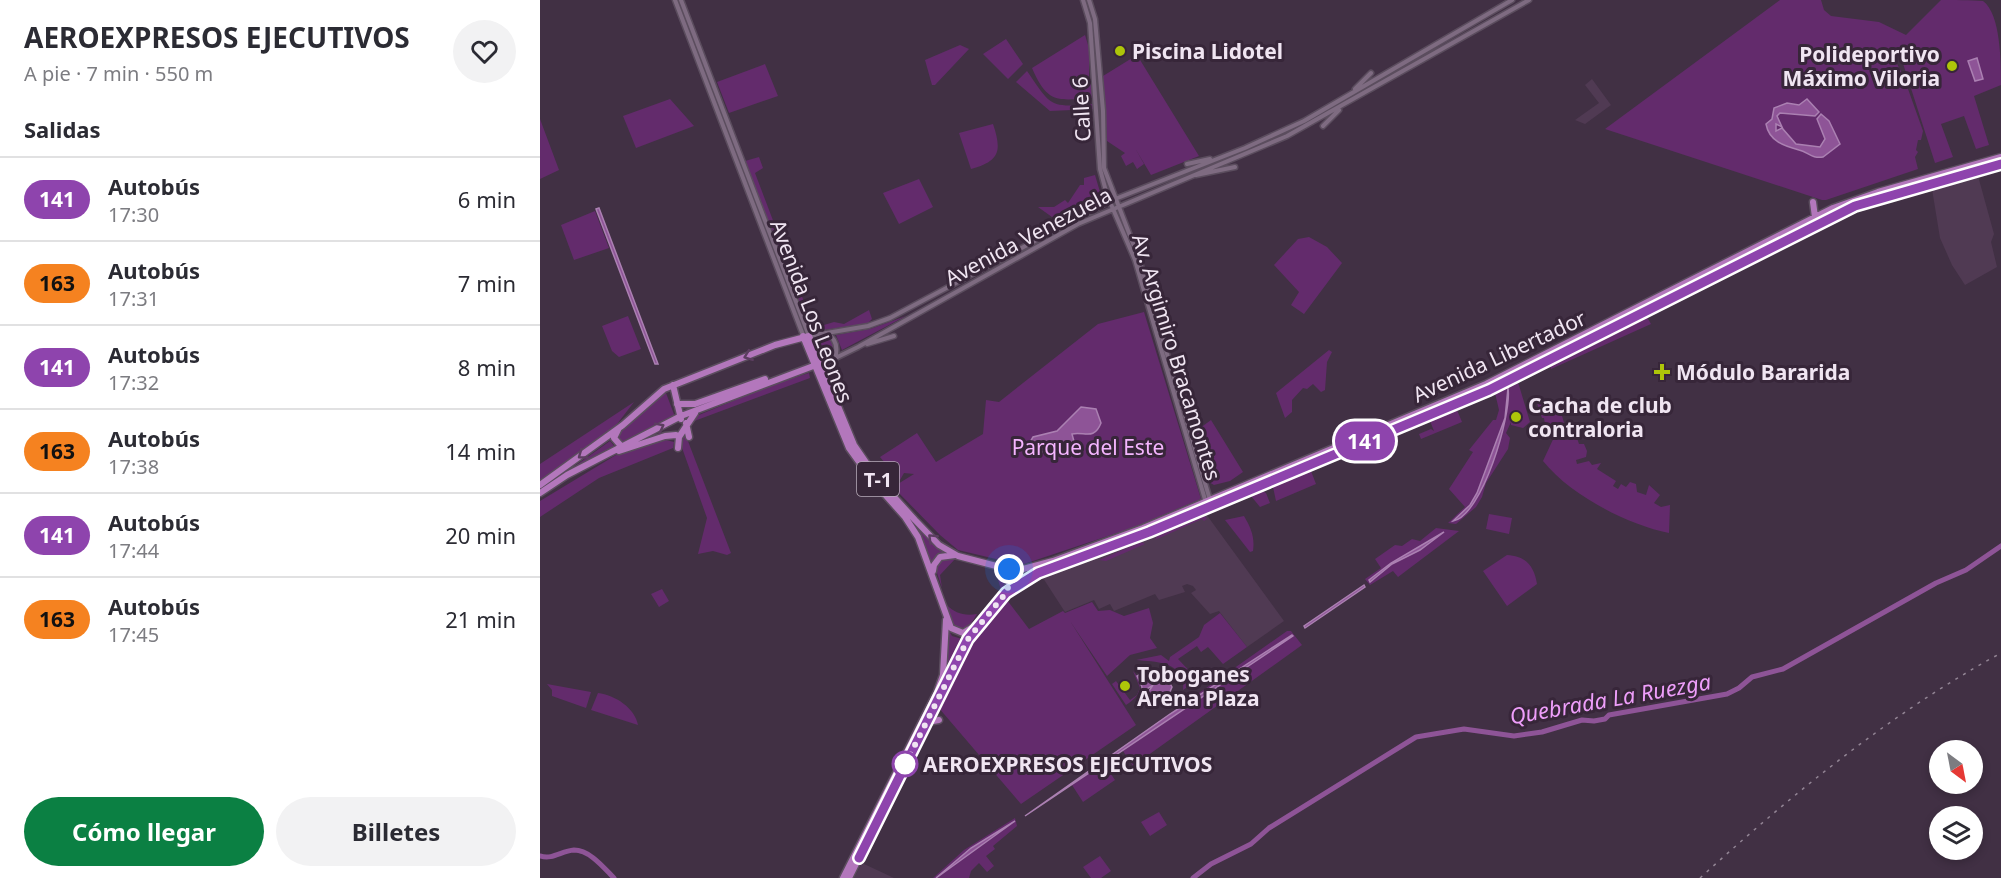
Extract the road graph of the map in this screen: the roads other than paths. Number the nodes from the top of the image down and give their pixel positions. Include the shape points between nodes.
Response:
1 (675, 0) edge
2 (681, 0) edge
3 (1083, 0) edge
4 (1089, 0) edge
5 (1512, 0) edge
6 (1528, 0) edge
7 (1094, 33) junction
8 (1371, 73) dead end
9 (1347, 95) junction
10 (1346, 104) junction
11 (1323, 126) dead end
12 (1222, 156) junction
13 (2001, 157) edge
14 (1187, 164) dead end
15 (2001, 164) edge
16 (1235, 167) dead end
17 (1187, 177) junction
18 (1112, 200) junction
19 (1813, 202) dead end
20 (1116, 207) junction
21 (1815, 217) junction
22 (826, 333) junction
23 (806, 336) junction
24 (894, 336) dead end
25 (858, 347) junction
26 (837, 358) junction
27 (818, 365) junction
28 (831, 368) dead end
29 (779, 378) junction
30 (667, 379) dead end
31 (673, 385) junction
32 (654, 396) junction
33 (730, 396) junction
34 (677, 404) junction
35 (681, 417) junction
36 (687, 421) junction
37 (623, 425) junction
38 (689, 437) dead end
39 (675, 438) junction
40 (626, 448) junction
41 (540, 484) edge
42 (540, 493) edge
43 (1209, 504) junction
44 (958, 556) junction
45 (1004, 568) junction
46 (933, 578) junction
47 (1006, 593) junction
48 (946, 617) junction
49 (980, 622) junction
50 (939, 720) dead end
51 (927, 722) junction
52 (843, 878) edge
53 (849, 878) edge

1 - 23 street, Avenida Los Leones
2 - 23 street, Avenida Los Leones
3 - 7 street
4 - 7 street
5 - 9 street, Avenida Venezuela
6 - 10 street, Avenida Venezuela
7 - 18 street via 1103,111 1104,168
8 - 9 street
9 - 12 street, Avenida Venezuela via 1284,130
10 - 11 street
10 - 17 street, Avenida Venezuela via 1268,146
12 - 14 street
12 - 18 street, Avenida Venezuela
13 - 21 main road, Avenida Libertador / T-1 via 1878,192
15 - 43 main road, Avenida Libertador / T-1 via 1855,206 1489,390
16 - 17 street
17 - 20 street, Avenida Venezuela
18 - 20 street
18 - 22 street, Avenida Venezuela via 890,318
19 - 21 main road
20 - 25 street, Avenida Venezuela via 1078,224
20 - 43 street via 1139,259
20 - 43 street, Av. Argimiro Bracamontes
21 - 43 main road, Avenida Libertador / T-1 via 1486,384
22 - 23 street, Avenida Venezuela
22 - 26 street via 835,342
23 - 27 main road, Avenida Los Leones / T-1
23 -> 31 main road, Avenida Venezuela
24 - 25 street
25 - 26 street, Avenida Venezuela
26 - 27 street, Avenida Venezuela
26 - 28 street
27 - 29 main road, Avenida Venezuela
44 -> 27 main road, Avenida Los Leones / T-1 via 931,537 863,460
27 - 46 main road, Avenida Los Leones / T-1 via 849,448 913,527
29 - 33 main road, Avenida Venezuela
29 - 34 main road via 766,378 695,405
30 - 32 main road
31 - 32 main road, Avenida Venezuela
31 - 34 main road
32 - 37 main road, Avenida Venezuela
33 - 35 main road, Avenida Venezuela
33 - 36 main road
34 - 35 main road
35 - 39 main road via 682,425
40 -> 35 main road, Avenida Venezuela
36 - 38 main road
36 - 39 main road via 678,448
37 - 40 main road via 614,438
37 -> 41 main road, Avenida Venezuela
39 - 40 main road via 665,436
40 - 42 main road via 601,456
43 - 45 main road, Avenida Libertador / T-1 via 1053,561 1023,569
43 - 47 main road, Avenida Libertador / T-1 via 1038,573
44 - 45 main road, Avenida Los Leones / T-1
44 - 46 main road via 946,555 936,560
45 - 47 main road via 1012,576
46 - 48 main road, Avenida Los Leones / T-1
47 - 49 main road, Avenida Libertador / T-1
48 - 49 main road via 951,628 959,632
48 - 52 main road via 943,675 937,692
49 - 51 main road, Avenida Libertador
50 - 51 main road
51 - 53 main road, Avenida Libertador

